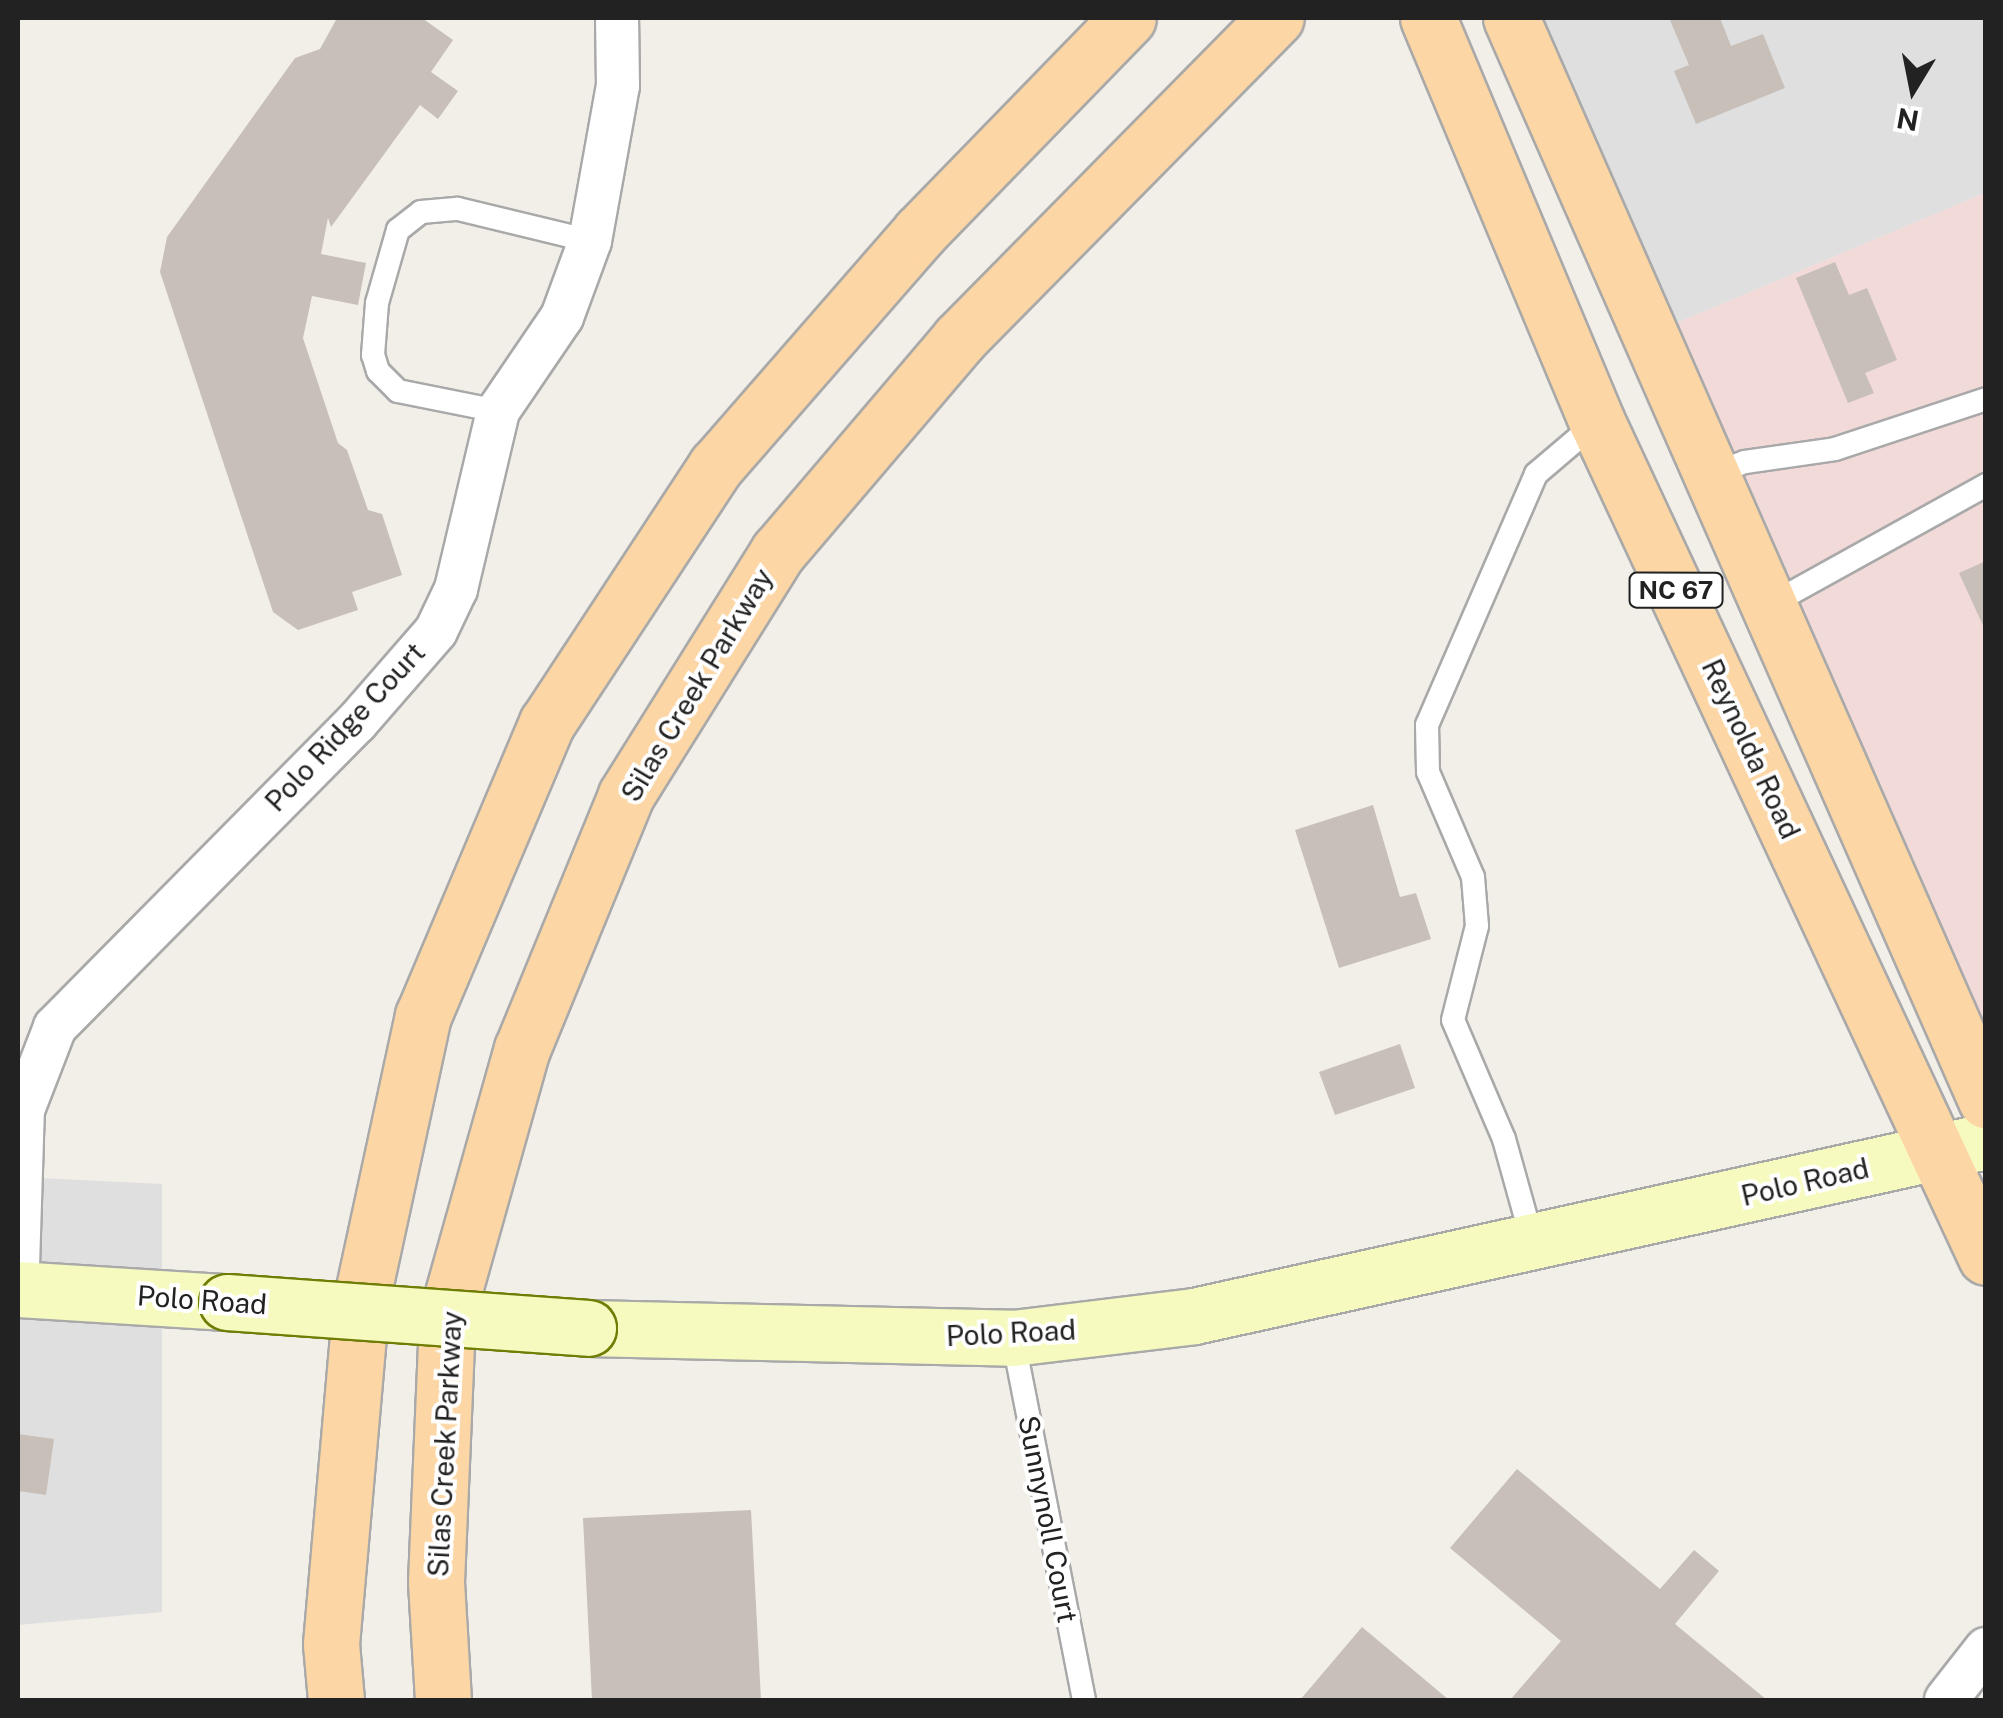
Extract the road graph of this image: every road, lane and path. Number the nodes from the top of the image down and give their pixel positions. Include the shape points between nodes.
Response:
1 (616, 18) edge
2 (1128, 18) edge
3 (1276, 18) edge
4 (1511, 18) edge
5 (1429, 20) edge
6 (590, 241) junction
7 (1986, 399) edge
8 (498, 411) junction
9 (1597, 422) junction
10 (1708, 476) junction
11 (1986, 486) edge
12 (1766, 606) junction
13 (1986, 1100) edge
14 (1963, 1146) edge
15 (1533, 1243) junction
16 (1986, 1257) edge
17 (18, 1266) edge
18 (18, 1289) edge
19 (1013, 1338) junction
20 (1986, 1649) edge
21 (336, 1700) edge
22 (443, 1700) edge
23 (1084, 1700) edge
24 (1946, 1700) edge

1 - 6 street, Polo Ridge Court via 618,86
2 - 21 main road via 920,232 716,466 547,724 423,1016 361,1302 331,1644
3 - 22 main road, Silas Creek Parkway via 959,339 778,552 626,795 522,1049 448,1315 436,1582
4 - 10 main road, NC 67
5 - 9 main road, Reynolda Road / NC 67
6 - 8 street, Polo Ridge Court via 562,317
6 - 8 lane via 458,209 421,212 398,230 377,303 378,370 398,392
7 - 10 lane via 1835,449 1744,462
8 - 17 street, Polo Ridge Court via 456,589 436,631 356,723 55,1027 22,1110
9 - 14 main road, Reynolda Road / NC 67
9 - 15 lane via 1536,474 1428,725 1428,772 1473,876 1478,926 1453,1020 1504,1139
10 - 12 main road, NC 67
11 - 12 lane
12 - 13 main road, NC 67
14 - 15 main road, Polo Road
14 - 16 main road, Reynolda Road / NC 67
15 - 19 main road, Polo Road via 1194,1316
18 - 19 main road, Polo Road, bridge via 588,1328
19 - 23 lane, Sunnynoll Court
20 - 24 street

